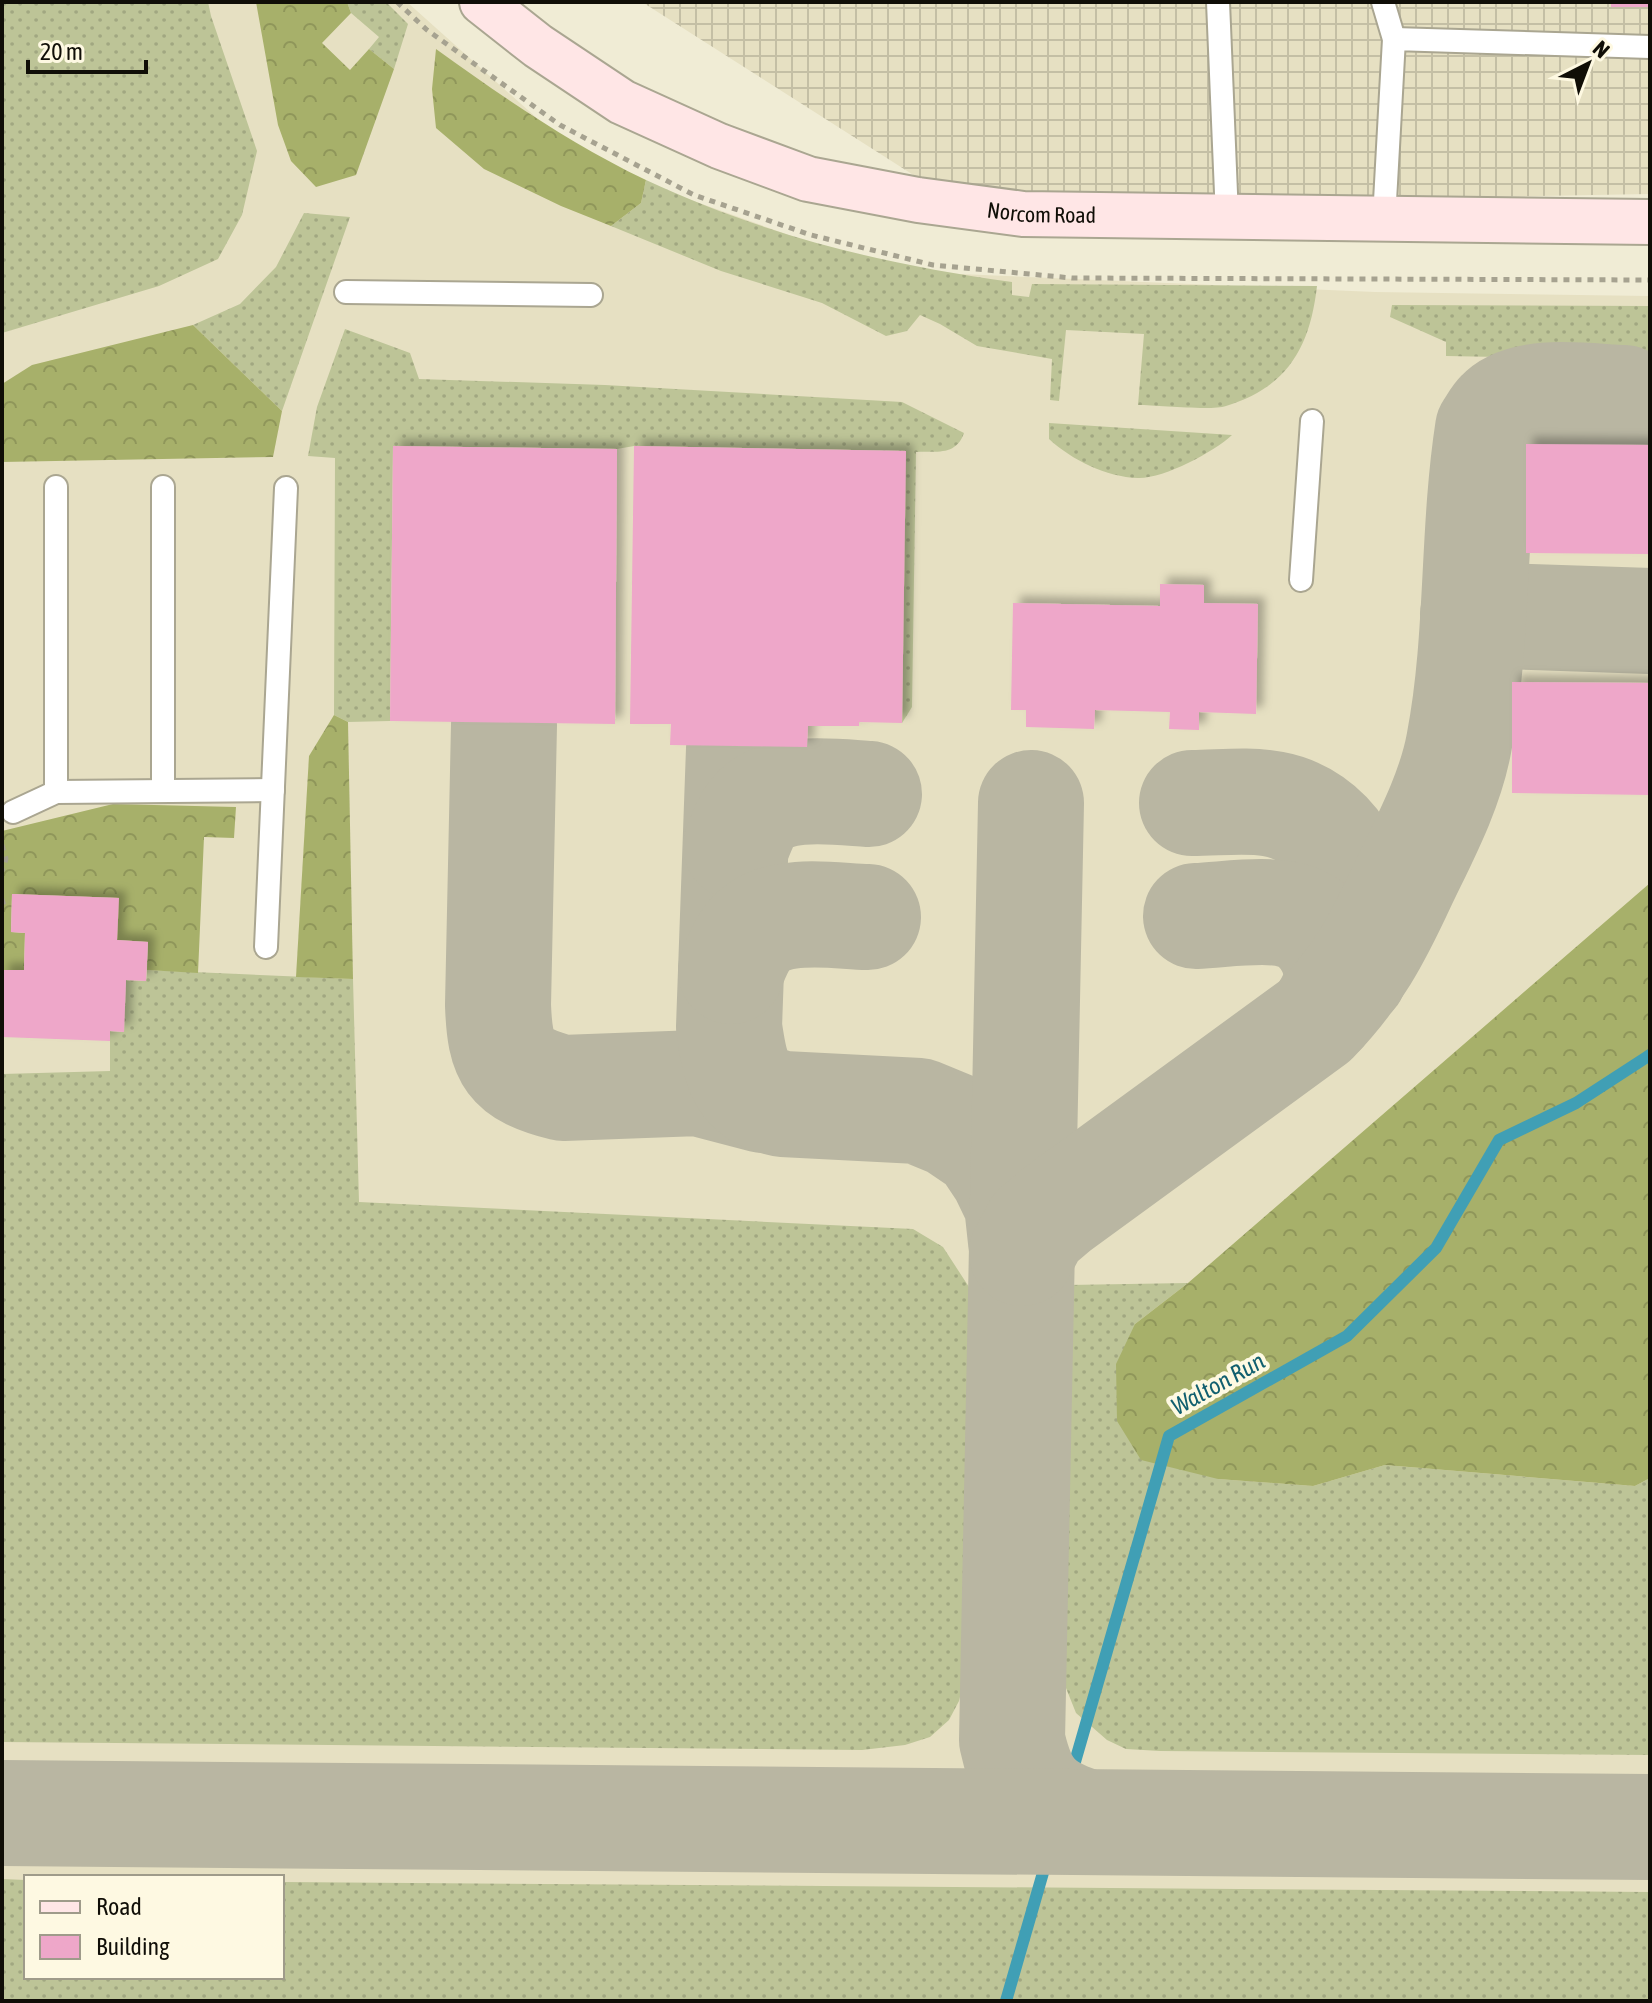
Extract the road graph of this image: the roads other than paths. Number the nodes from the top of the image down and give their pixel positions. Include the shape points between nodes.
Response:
1 (482, 2) edge
2 (1218, 2) edge
3 (1383, 2) edge
4 (1394, 39) junction
5 (1650, 47) edge
6 (1227, 217) junction
7 (1384, 219) junction
8 (1650, 222) edge
9 (346, 292) dead end
10 (591, 295) dead end
11 (1312, 421) dead end
12 (56, 487) dead end
13 (163, 487) dead end
14 (286, 488) dead end
15 (1301, 580) dead end
16 (273, 790) junction
17 (163, 791) junction
18 (56, 792) junction
19 (13, 812) dead end
20 (266, 947) dead end

1 - 6 street, Norcom Road via 622,102 808,179 1023,214
2 - 6 lane
3 - 4 lane
4 - 5 lane
4 - 7 lane
6 - 7 street, Norcom Road
7 - 8 street, Norcom Road
9 - 10 lane
11 - 15 lane
12 - 18 lane
13 - 17 lane
14 - 16 lane
16 - 17 lane
16 - 20 lane
17 - 18 lane
18 - 19 lane

